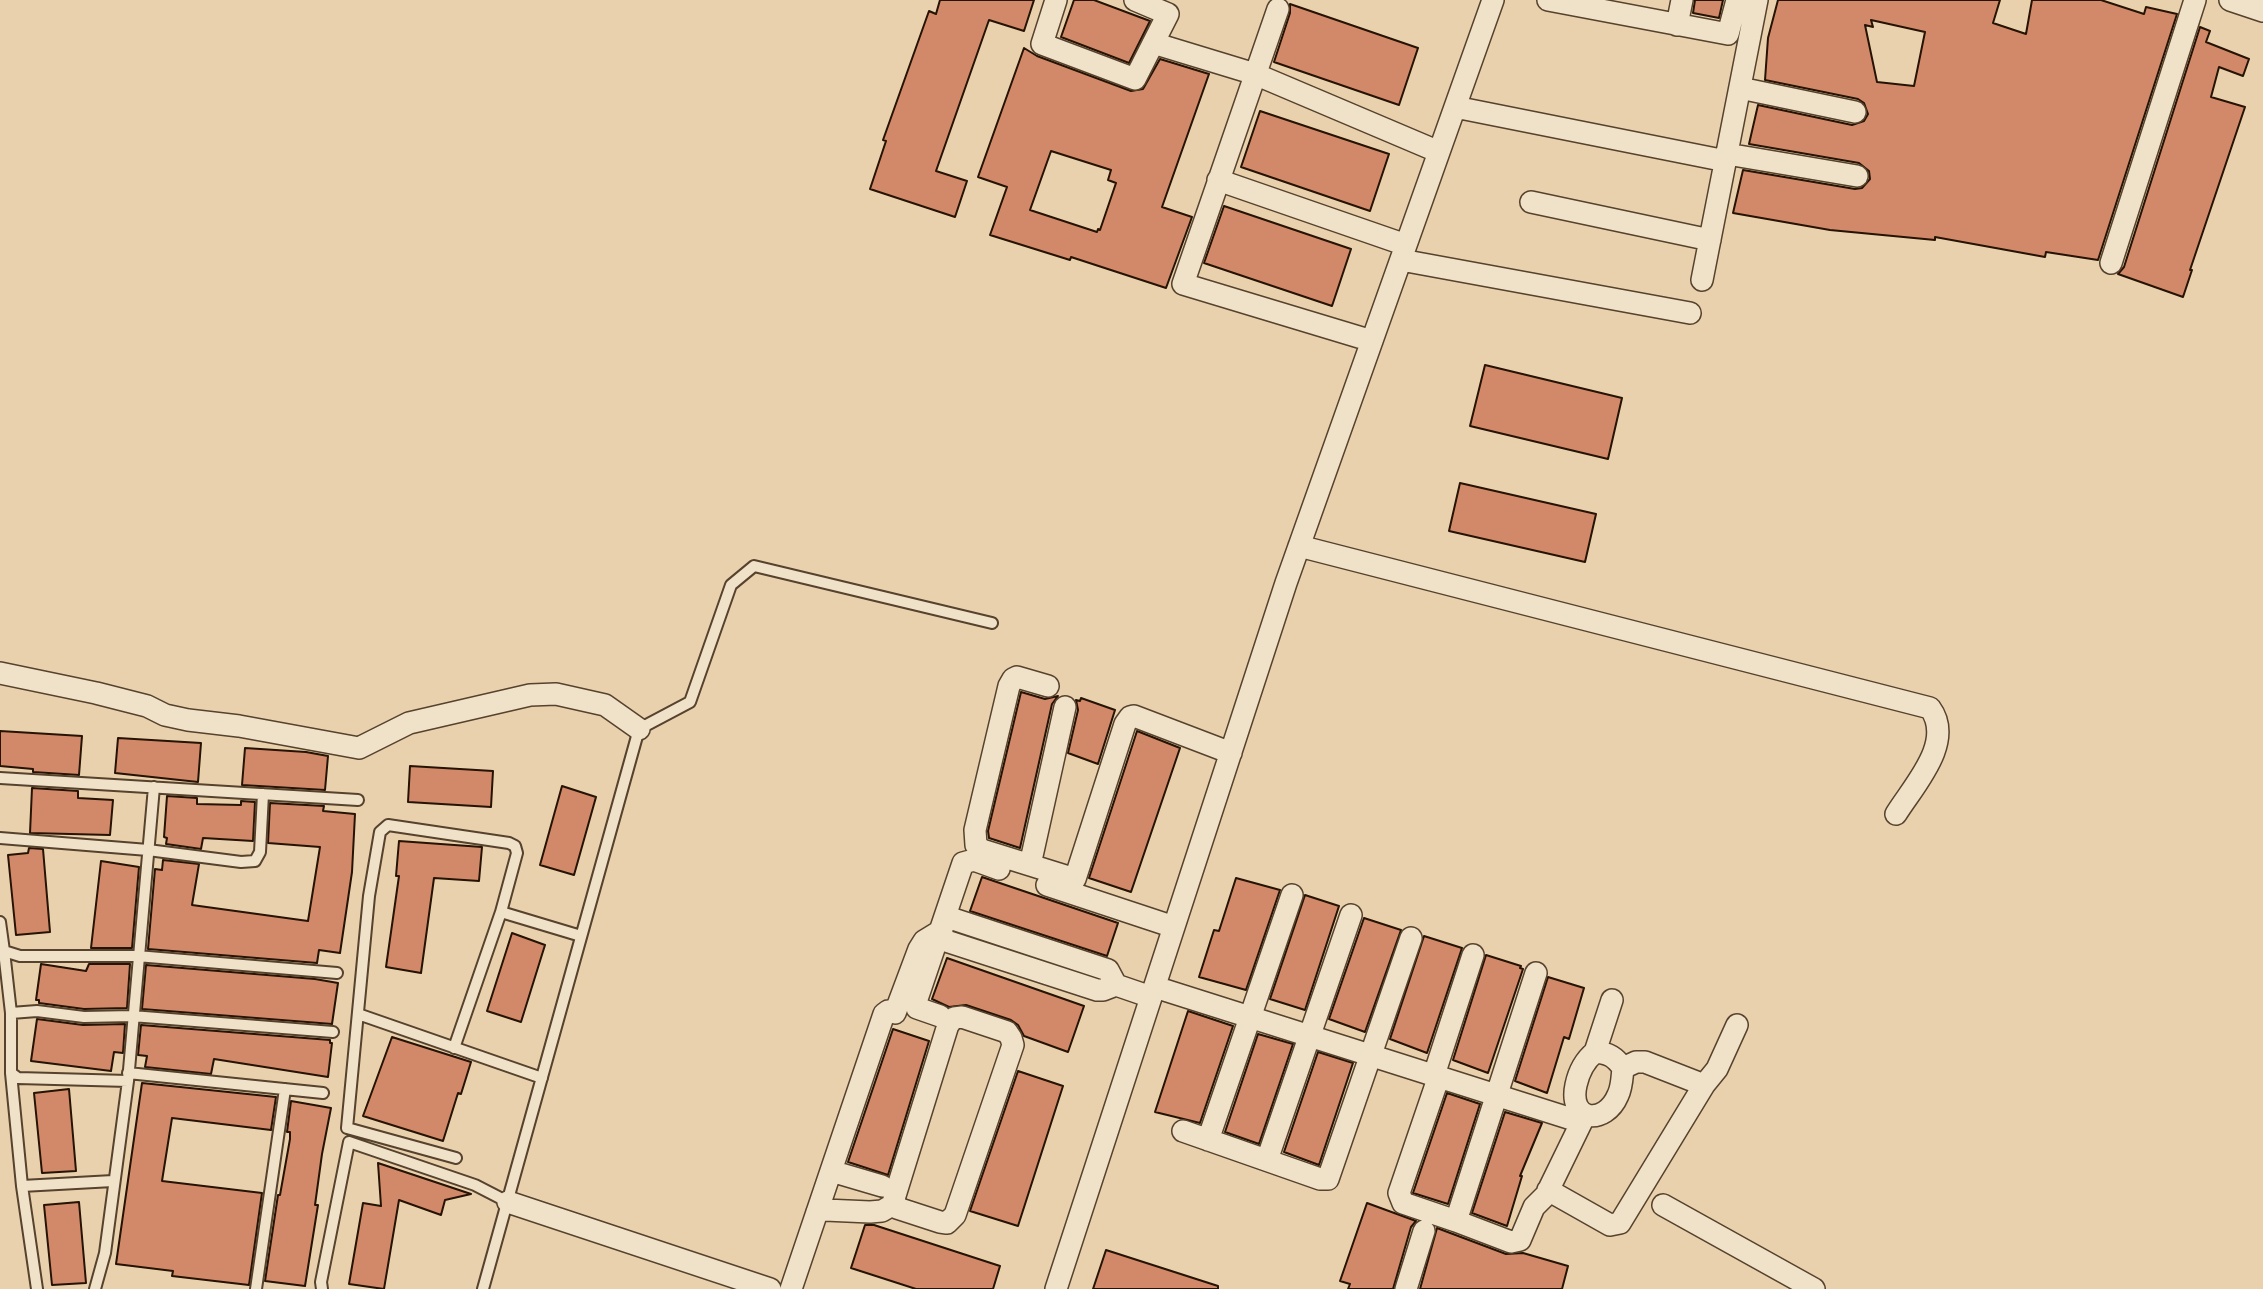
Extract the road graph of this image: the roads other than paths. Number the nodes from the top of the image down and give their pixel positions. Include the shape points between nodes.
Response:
1 (1056, 0) edge
2 (1135, 0) edge
3 (1493, 0) edge
4 (1548, 0) edge
5 (1682, 0) edge
6 (1737, 0) edge
7 (1757, 0) edge
8 (2195, 0) edge
9 (2230, 0) edge
10 (1278, 9) dead end
11 (2263, 11) edge
12 (1677, 25) junction
13 (1153, 43) junction
14 (1255, 74) junction
15 (1740, 88) junction
16 (1455, 107) junction
17 (1855, 112) dead end
18 (1439, 152) junction
19 (1726, 157) junction
20 (1857, 176) dead end
21 (1219, 180) junction
22 (1531, 202) dead end
23 (1710, 240) junction
24 (1404, 252) junction
25 (2111, 263) dead end
26 (1702, 280) dead end
27 (1689, 313) dead end
28 (1372, 341) junction
29 (1299, 546) junction
30 (992, 623) dead end
31 (0, 674) edge
32 (1048, 686) dead end
33 (1065, 707) dead end
34 (639, 729) junction
35 (1231, 753) junction
36 (0, 778) edge
37 (154, 787) junction
38 (263, 794) junction
39 (358, 800) dead end
40 (1896, 814) dead end
41 (0, 838) edge
42 (148, 850) junction
43 (1030, 865) junction
44 (1075, 879) junction
45 (1292, 895) dead end
46 (501, 912) junction
47 (1351, 915) dead end
48 (1176, 921) junction
49 (0, 922) edge
50 (943, 929) junction
51 (581, 936) junction
52 (1411, 938) dead end
53 (4, 951) junction
54 (1473, 955) dead end
55 (137, 956) junction
56 (337, 973) dead end
57 (1536, 973) dead end
58 (1153, 992) junction
59 (1612, 1000) dead end
60 (11, 1013) junction
61 (895, 1013) junction
62 (358, 1014) junction
63 (132, 1016) junction
64 (1251, 1016) junction
65 (943, 1024) junction
66 (1737, 1025) dead end
67 (333, 1032) dead end
68 (1310, 1035) junction
69 (454, 1048) junction
70 (1595, 1052) junction
71 (1371, 1055) junction
72 (1623, 1068) junction
73 (11, 1073) junction
74 (1436, 1075) junction
75 (128, 1077) junction
76 (542, 1078) junction
77 (1704, 1085) junction
78 (285, 1089) junction
79 (323, 1093) dead end
80 (1497, 1095) junction
81 (1583, 1119) junction
82 (1182, 1131) dead end
83 (1208, 1140) junction
84 (456, 1158) dead end
85 (1267, 1160) junction
86 (831, 1171) junction
87 (113, 1181) junction
88 (22, 1186) junction
89 (882, 1186) dead end
90 (1548, 1190) junction
91 (508, 1202) junction
92 (894, 1205) junction
93 (1663, 1205) dead end
94 (817, 1212) junction
95 (1456, 1221) junction
96 (1424, 1231) dead end
97 (1410, 1288) edge
98 (37, 1289) edge
99 (95, 1289) edge
100 (256, 1289) edge
101 (323, 1289) edge
102 (483, 1289) edge
103 (770, 1289) edge
104 (791, 1289) edge
105 (1056, 1289) edge
106 (1814, 1289) edge

1 - 13 street via 1042,44 1135,79
2 - 13 street via 1168,14
3 - 16 street
4 - 12 street
5 - 12 street
6 - 12 street via 1728,34
7 - 15 street
8 - 25 street
9 - 11 street
10 - 14 street
13 - 14 street
14 - 18 street
14 - 21 street
15 - 17 street
15 - 19 street
16 - 18 street
16 - 19 street
18 - 24 street
19 - 20 street
19 - 23 street
21 - 24 street
21 - 28 street via 1183,284
22 - 23 street
23 - 26 street
24 - 27 street
24 - 28 street
28 - 29 street
29 - 35 street
29 - 40 street via 1930,708 1940,733 1933,755
30 - 34 lane via 754,566 731,585 690,702
31 - 34 street via 96,693 188,720 359,748 409,723 530,695 556,694 606,705
32 - 43 street via 1013,679 975,830 976,845 982,850
33 - 43 street
34 - 51 lane
35 - 44 street via 1130,717
35 - 48 street
36 - 37 lane
37 - 38 lane
37 - 42 lane
38 - 39 lane
38 - 42 lane via 260,852 254,861
41 - 42 lane
42 - 55 lane
43 - 44 street
44 - 48 street
45 - 64 street
46 - 51 lane
46 - 62 lane via 515,846 388,825 380,832 369,896
46 - 69 lane
47 - 68 street
48 - 50 street via 969,860 963,863
48 - 58 street
49 - 53 lane
50 - 58 street via 1108,970 1116,985
50 - 61 street via 919,949
50 - 65 street via 916,1005
51 - 76 lane
52 - 71 street
53 - 55 lane via 20,956
53 - 60 lane
54 - 74 street
55 - 56 lane
55 - 63 lane
57 - 80 street
58 - 64 street
58 - 105 street
59 - 70 street
60 - 63 lane
60 - 73 lane
61 - 65 street
61 - 86 street via 884,1014
62 - 69 lane
62 - 84 lane via 347,1128
63 - 67 lane
63 - 75 lane
64 - 68 street
64 - 83 street
65 - 92 street
65 - 92 street via 962,1017 1007,1032 1013,1045 956,1215 940,1223
66 - 77 street via 1717,1069
68 - 71 street
68 - 85 street
69 - 76 lane
70 - 72 street via 1607,1053
70 - 81 street via 1579,1074 1574,1095
71 - 74 street
71 - 85 street via 1328,1179
72 - 77 street via 1645,1062
72 - 81 street via 1618,1097 1608,1110
73 - 75 lane via 30,1080
73 - 88 lane
74 - 80 street
74 - 95 street via 1399,1193 1404,1203
75 - 78 lane
75 - 87 lane
76 - 91 lane
77 - 90 street via 1620,1223 1610,1225
78 - 79 lane
78 - 100 lane
80 - 81 street
80 - 95 street
81 - 90 street
82 - 83 street
83 - 85 street
86 - 89 street
86 - 94 street
87 - 88 lane
87 - 99 lane via 105,1253
88 - 98 lane
90 - 95 street via 1516,1241
91 - 101 lane via 475,1185 349,1142
91 - 102 lane
91 - 103 street
92 - 94 street via 882,1211
93 - 106 street
94 - 104 street
96 - 97 street

